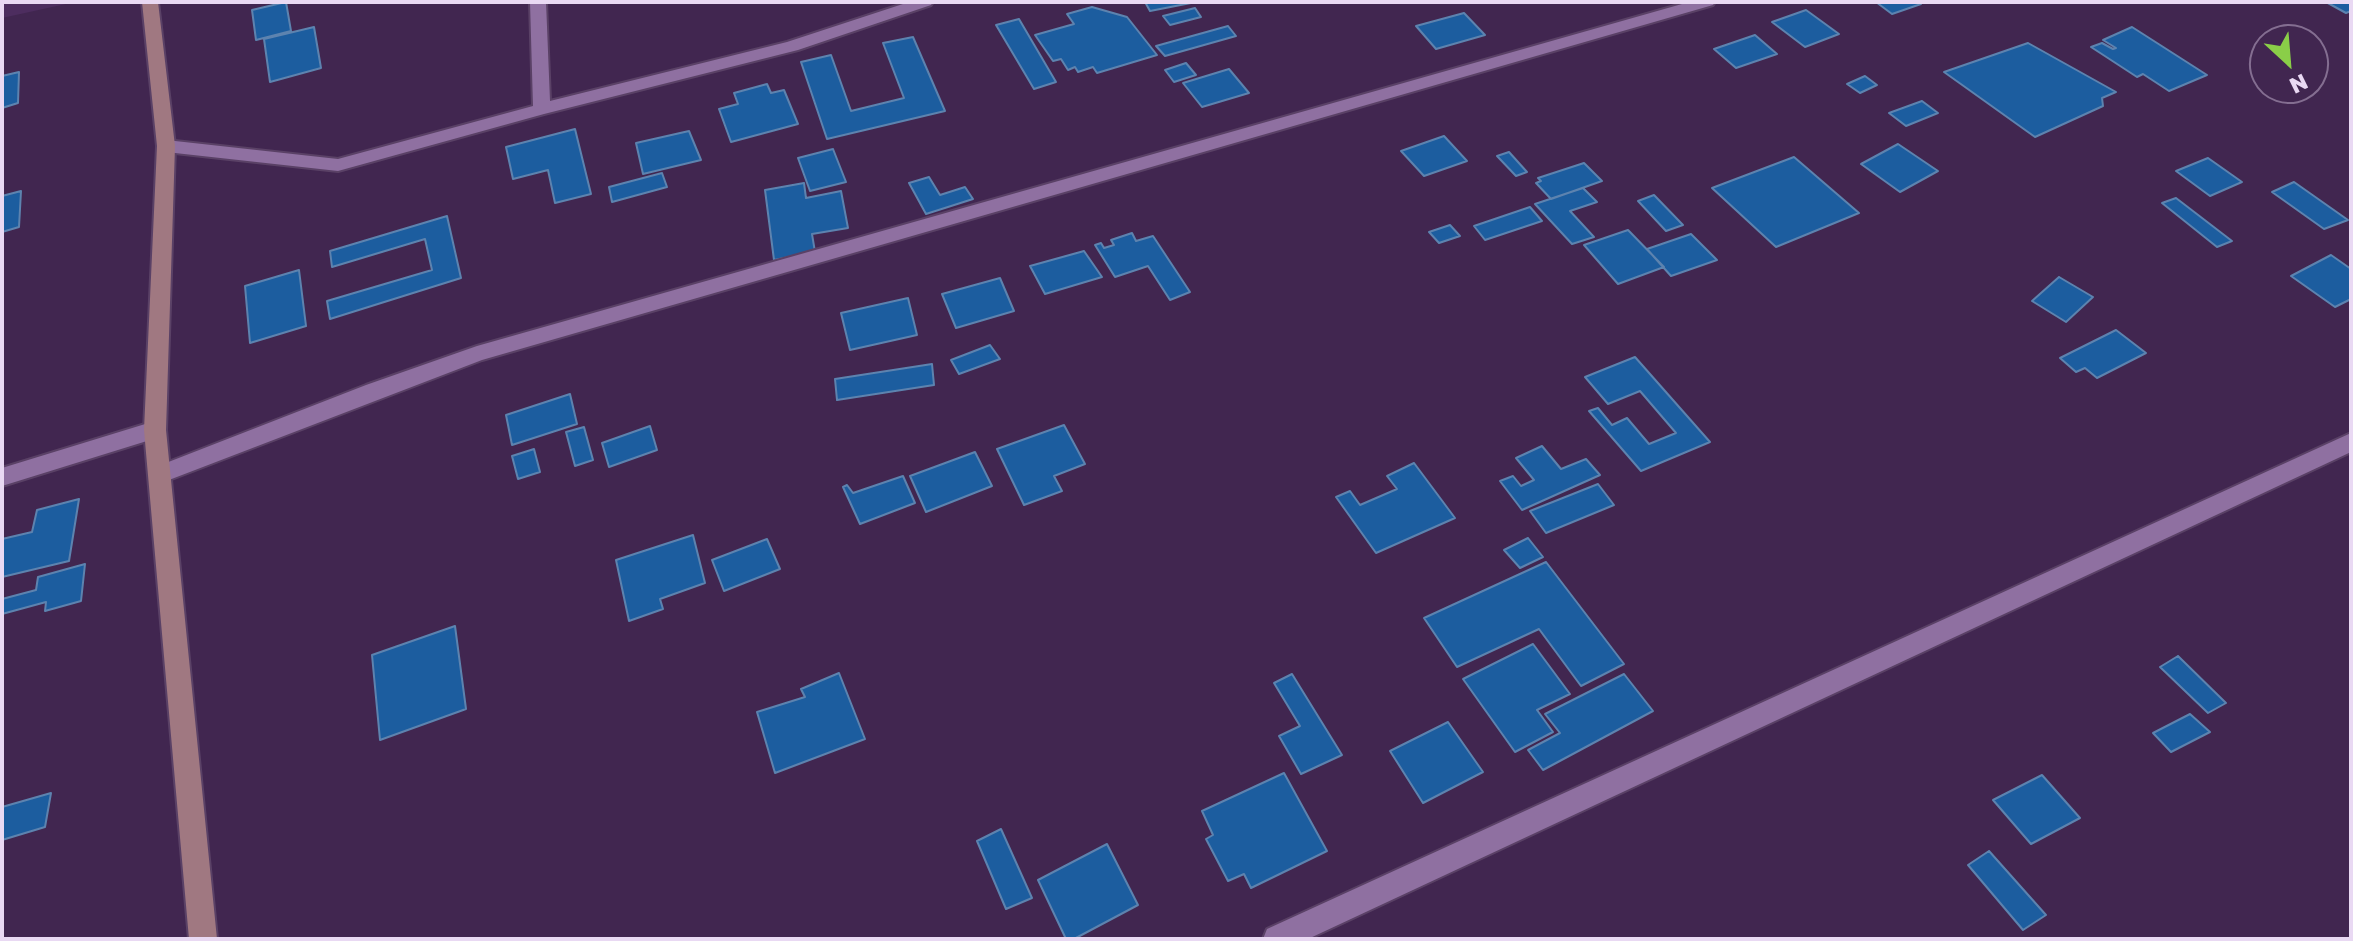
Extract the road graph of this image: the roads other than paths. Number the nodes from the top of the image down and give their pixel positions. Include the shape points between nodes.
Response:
1 (150, 2) edge
2 (538, 2) edge
3 (925, 2) edge
4 (1707, 2) edge
5 (542, 109) junction
6 (166, 146) junction
7 (155, 430) junction
8 (2351, 442) edge
9 (161, 474) junction
10 (2, 477) edge
11 (203, 939) edge
12 (1277, 939) edge

1 - 6 main road
2 - 5 street
3 - 5 street via 792,46
4 - 9 street via 477,354
5 - 6 street via 338,165
6 - 7 main road
7 - 9 main road
7 - 10 street
8 - 12 street
9 - 11 main road

